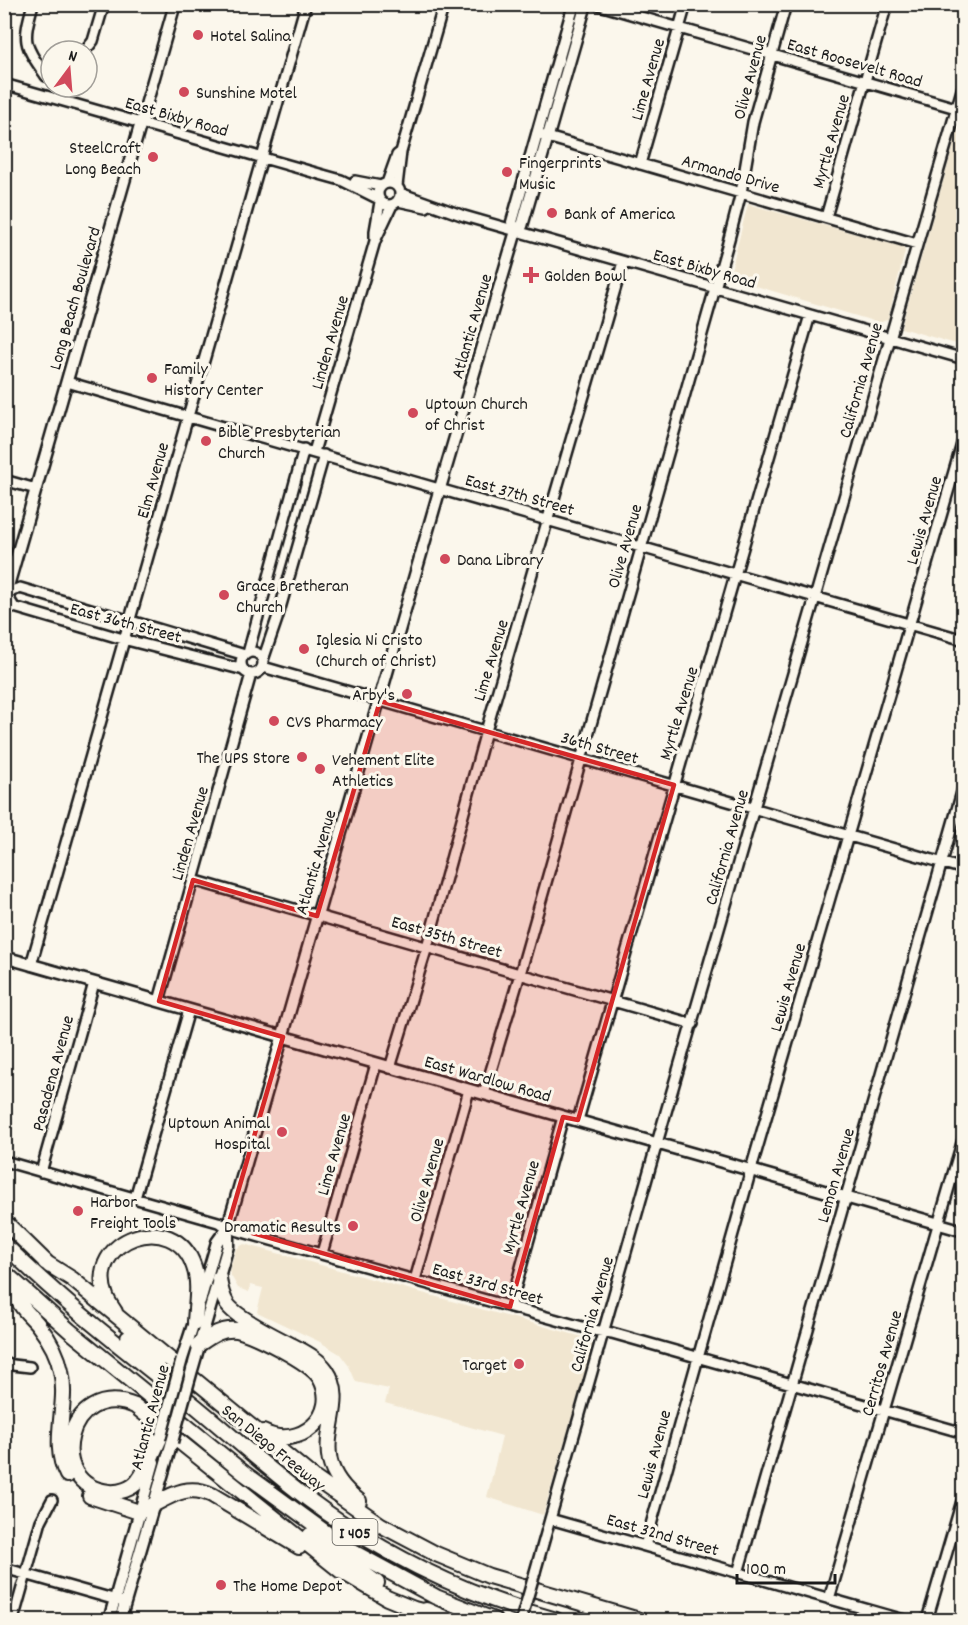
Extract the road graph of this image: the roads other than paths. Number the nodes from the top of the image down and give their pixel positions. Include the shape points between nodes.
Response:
1 (33, 4) edge
2 (104, 4) edge
3 (175, 4) edge
4 (306, 4) edge
5 (444, 4) edge
6 (574, 4) edge
7 (586, 4) edge
8 (596, 4) edge
9 (686, 4) edge
10 (786, 4) edge
11 (887, 4) edge
12 (679, 29) junction
13 (94, 39) edge
14 (772, 55) junction
15 (39, 62) edge
16 (864, 82) junction
17 (963, 83) edge
18 (4, 84) edge
19 (39, 93) edge
20 (58, 99) edge
21 (960, 112) edge
22 (141, 123) junction
23 (542, 135) junction
24 (401, 152) junction
25 (262, 157) junction
26 (640, 164) junction
27 (340, 180) junction
28 (384, 184) junction
29 (741, 193) junction
30 (397, 196) junction
31 (379, 200) junction
32 (826, 217) junction
33 (516, 231) junction
34 (375, 241) junction
35 (917, 244) junction
36 (623, 262) junction
37 (715, 288) junction
38 (810, 315) junction
39 (889, 338) junction
40 (963, 359) edge
41 (67, 382) junction
42 (188, 417) junction
43 (963, 437) edge
44 (304, 449) junction
45 (319, 454) junction
46 (4, 480) edge
47 (440, 488) junction
48 (36, 489) junction
49 (548, 519) junction
50 (641, 546) junction
51 (736, 574) junction
52 (5, 596) edge
53 (816, 597) junction
54 (129, 620) junction
55 (910, 624) junction
56 (123, 639) junction
57 (963, 640) edge
58 (246, 654) junction
59 (263, 664) junction
60 (248, 672) junction
61 (380, 701) junction
62 (486, 731) junction
63 (580, 758) junction
64 (674, 785) junction
65 (963, 786) edge
66 (753, 809) junction
67 (847, 836) junction
68 (941, 862) junction
69 (963, 869) edge
70 (193, 880) junction
71 (317, 916) junction
72 (427, 947) junction
73 (4, 957) edge
74 (31, 965) junction
75 (520, 974) junction
76 (94, 983) junction
77 (159, 1001) junction
78 (613, 1001) junction
79 (189, 1010) junction
80 (693, 1024) junction
81 (283, 1037) junction
82 (376, 1064) junction
83 (390, 1068) junction
84 (469, 1090) junction
85 (484, 1094) junction
86 (563, 1117) junction
87 (578, 1120) junction
88 (963, 1137) edge
89 (657, 1143) junction
90 (4, 1161) edge
91 (751, 1170) junction
92 (41, 1172) junction
93 (845, 1197) junction
94 (135, 1198) junction
95 (4, 1221) edge
96 (938, 1223) junction
97 (228, 1226) junction
98 (963, 1231) edge
99 (4, 1244) edge
100 (322, 1253) junction
101 (45, 1262) junction
102 (5, 1269) edge
103 (219, 1278) junction
104 (415, 1280) junction
105 (510, 1307) junction
106 (121, 1322) junction
107 (195, 1322) junction
108 (603, 1332) junction
109 (198, 1345) junction
110 (128, 1353) junction
111 (698, 1358) junction
112 (4, 1364) edge
113 (30, 1367) dead end
114 (166, 1383) junction
115 (792, 1384) junction
116 (884, 1411) junction
117 (234, 1413) junction
118 (963, 1433) edge
119 (166, 1439) junction
120 (244, 1473) junction
121 (963, 1494) edge
122 (273, 1495) junction
123 (52, 1500) dead end
124 (154, 1506) junction
125 (140, 1512) junction
126 (550, 1519) junction
127 (410, 1541) junction
128 (645, 1546) junction
129 (326, 1559) junction
130 (4, 1568) edge
131 (738, 1573) junction
132 (27, 1574) junction
133 (830, 1599) junction
134 (120, 1601) junction
135 (434, 1614) junction
136 (545, 1619) edge
137 (633, 1619) edge
138 (13, 1620) edge
139 (109, 1620) edge
140 (120, 1620) edge
141 (450, 1620) edge
142 (494, 1620) edge
143 (521, 1620) edge
144 (904, 1620) edge
145 (927, 1620) edge

1 - 15 street via 26,45
2 - 13 street
3 - 22 main road, Long Beach Boulevard
4 - 25 street, Elm Avenue
5 - 24 street
6 - 23 main road, Atlantic Avenue
7 - 23 main road, Atlantic Avenue
8 - 12 street, East Roosevelt Road
9 - 12 street, Lime Avenue
10 - 14 street, Olive Avenue
11 - 16 street, Myrtle Avenue
12 - 14 street, East Roosevelt Road
12 - 26 street, Lime Avenue
14 - 16 street, East Roosevelt Road
14 - 29 street, Olive Avenue via 753,122
16 - 21 street, East Roosevelt Road
16 - 32 street, Myrtle Avenue
17 - 21 street, California Avenue
18 - 19 street, East Bixby Road
20 - 22 street, East Bixby Road
21 - 35 street, California Avenue
22 - 25 street, East Bixby Road
22 - 41 main road, Long Beach Boulevard
23 - 26 street, Armando Drive
23 - 33 main road, Atlantic Avenue via 512,222
24 - 28 street
24 - 30 street
25 - 27 street, East Bixby Road
25 - 42 street, Elm Avenue
26 - 29 street, Armando Drive
27 - 28 street, East Bixby Road
27 - 31 street, East Bixby Road
28 - 30 street, East Bixby Road
28 - 31 street via 378,190
29 - 32 street, Armando Drive
29 - 37 street, Olive Avenue
30 - 31 street, East Bixby Road via 385,205
30 - 33 street, East Bixby Road
30 - 34 street
31 - 34 street
32 - 35 street, Armando Drive
33 - 36 street, East Bixby Road
33 - 47 main road, Atlantic Avenue
34 - 45 street, Linden Avenue
35 - 39 street, California Avenue
36 - 37 street, East Bixby Road
36 - 49 street, Lime Avenue
37 - 38 street, East Bixby Road
37 - 50 street, Olive Avenue
38 - 39 street, East Bixby Road
38 - 51 street, Myrtle Avenue
39 - 40 street, East Bixby Road
39 - 53 street, California Avenue
41 - 42 street, East 37th Street
41 - 48 main road, Long Beach Boulevard
42 - 44 street, East 37th Street
42 - 54 street, Elm Avenue
43 - 55 street, Lewis Avenue
44 - 45 street, East 37th Street
44 - 58 street
45 - 47 street, East 37th Street
45 - 59 street, Linden Avenue
46 - 48 street
47 - 49 street, East 37th Street
47 - 61 main road, Atlantic Avenue
48 - 52 main road, Long Beach Boulevard
49 - 50 street, East 37th Street
49 - 62 street, Lime Avenue
50 - 51 street, East 37th Street
50 - 63 street, Olive Avenue
51 - 53 street, East 37th Street
51 - 64 street, Myrtle Avenue
52 - 54 street, East 36th Street via 20,588
52 - 56 street, East 36th Street via 14,607
53 - 55 street, East 37th Street
53 - 66 street, California Avenue
54 - 56 street, Elm Avenue
54 - 58 street, East 36th Street
55 - 57 street, East 37th Street
55 - 67 street, Lewis Avenue
56 - 60 street, East 36th Street
56 - 74 street, Elm Avenue
58 - 59 street via 255,652
58 - 60 street via 241,664
59 - 60 street via 258,673
59 - 61 street, 36th Street
60 - 70 street, Linden Avenue
61 - 62 street, 36th Street
61 - 71 main road, Atlantic Avenue
62 - 63 street, 36th Street
62 - 72 street, Lime Avenue
63 - 64 street, 36th Street
63 - 75 street, Olive Avenue
64 - 66 street, 36th Street
64 - 78 street, Myrtle Avenue
65 - 68 street, Lemon Avenue
66 - 67 street, 36th Street
66 - 80 street, California Avenue
67 - 68 street, 36th Street
67 - 91 street, Lewis Avenue
68 - 69 street, 36th Street
68 - 93 street, Lemon Avenue
70 - 71 street, East 35th Street
70 - 77 street, Linden Avenue
71 - 72 street, East 35th Street
71 - 81 main road, Atlantic Avenue
72 - 75 street, East 35th Street
72 - 83 street, Lime Avenue
73 - 74 main road, East Wardlow Road
74 - 76 main road, East Wardlow Road
75 - 78 street, East 35th Street
75 - 85 street, Olive Avenue
76 - 77 main road, East Wardlow Road
76 - 92 street, Pasadena Avenue
77 - 79 main road, East Wardlow Road
78 - 80 street, East 35th Street
78 - 87 street, Myrtle Avenue
79 - 81 main road, East Wardlow Road
79 - 94 street
80 - 89 street, California Avenue
81 - 82 main road, East Wardlow Road
81 - 97 main road, Atlantic Avenue
82 - 83 main road, East Wardlow Road
82 - 100 street, Lime Avenue
83 - 84 main road, East Wardlow Road
84 - 85 main road, East Wardlow Road
84 - 104 street, Olive Avenue
85 - 86 main road, East Wardlow Road
86 - 87 main road, East Wardlow Road
86 - 105 street, Myrtle Avenue
87 - 89 main road, East Wardlow Road
88 - 96 street, Cerritos Avenue
89 - 91 main road, East Wardlow Road
89 - 108 street, California Avenue
90 - 92 street, East 33rd Street
91 - 93 main road, East Wardlow Road
91 - 111 street, Lewis Avenue
92 - 94 street, East 33rd Street
93 - 96 main road, East Wardlow Road
93 - 115 street, Lemon Avenue
94 - 97 street, East 33rd Street
95 - 101 highway
96 - 98 main road, East Wardlow Road
96 - 116 street, Cerritos Avenue
97 - 100 street, East 33rd Street
97 - 103 main road, Atlantic Avenue via 228,1246
97 - 107 main road, Atlantic Avenue via 217,1242
99 - 110 highway, San Diego Freeway / I 405
100 - 104 street, East 33rd Street
101 - 106 highway via 72,1279
101 - 114 highway via 155,1362
102 - 120 highway, San Diego Freeway / I 405 via 102,1357
102 - 122 highway via 270,1484
102 - 125 highway via 22,1306 40,1327 60,1365 64,1399 60,1449 66,1473 88,1495
103 - 109 main road, Atlantic Avenue
103 - 127 highway via 225,1301 236,1314 309,1355 325,1369 334,1389 328,1451 335,1474 348,1492
104 - 105 street, East 33rd Street
105 - 108 street, East 33rd Street
106 - 107 highway via 106,1297 105,1269 123,1242 148,1234 161,1235 187,1252 197,1279
106 - 117 highway
107 - 119 main road, Atlantic Avenue, bridge via 182,1359
108 - 111 street, East 33rd Street
108 - 126 street, California Avenue
109 - 117 highway via 223,1330 244,1332 309,1366 323,1386 325,1399 319,1418 311,1428 294,1437 273,1437
109 - 119 main road, Atlantic Avenue, bridge
110 - 114 highway, San Diego Freeway / I 405
110 - 136 highway via 135,1370 325,1521 432,1582 492,1607
111 - 115 street, East 33rd Street
111 - 128 street, Lewis Avenue
112 - 113 street
114 - 136 highway, San Diego Freeway / I 405 via 286,1482 365,1538 455,1585
115 - 116 street, East 33rd Street
115 - 131 street, Lemon Avenue
116 - 118 street, East 33rd Street
116 - 133 street, Cerritos Avenue
117 - 127 highway via 334,1493
119 - 124 main road, Atlantic Avenue
119 - 125 main road, Atlantic Avenue
119 - 129 highway via 137,1483 118,1492 91,1486 70,1458 71,1435 84,1413 104,1403 130,1404
120 - 122 highway, San Diego Freeway / I 405
120 - 135 highway via 258,1495 320,1543 369,1579
121 - 145 street
122 - 142 highway, San Diego Freeway / I 405 via 372,1564 436,1597
123 - 132 street via 41,1521
124 - 125 highway
124 - 129 highway via 179,1491 206,1492 312,1555
124 - 134 main road, Atlantic Avenue
125 - 134 main road, Atlantic Avenue
126 - 128 street, East 32nd Street
126 - 143 street, California Avenue, bridge
127 - 137 highway via 489,1576
128 - 131 street, East 32nd Street
129 - 135 highway via 387,1598
130 - 132 street
131 - 133 street, East 32nd Street
132 - 134 street
132 - 138 street
133 - 144 street, East 32nd Street
134 - 139 main road, Atlantic Avenue
134 - 140 main road, Atlantic Avenue
135 - 141 highway
136 - 137 highway via 564,1609

